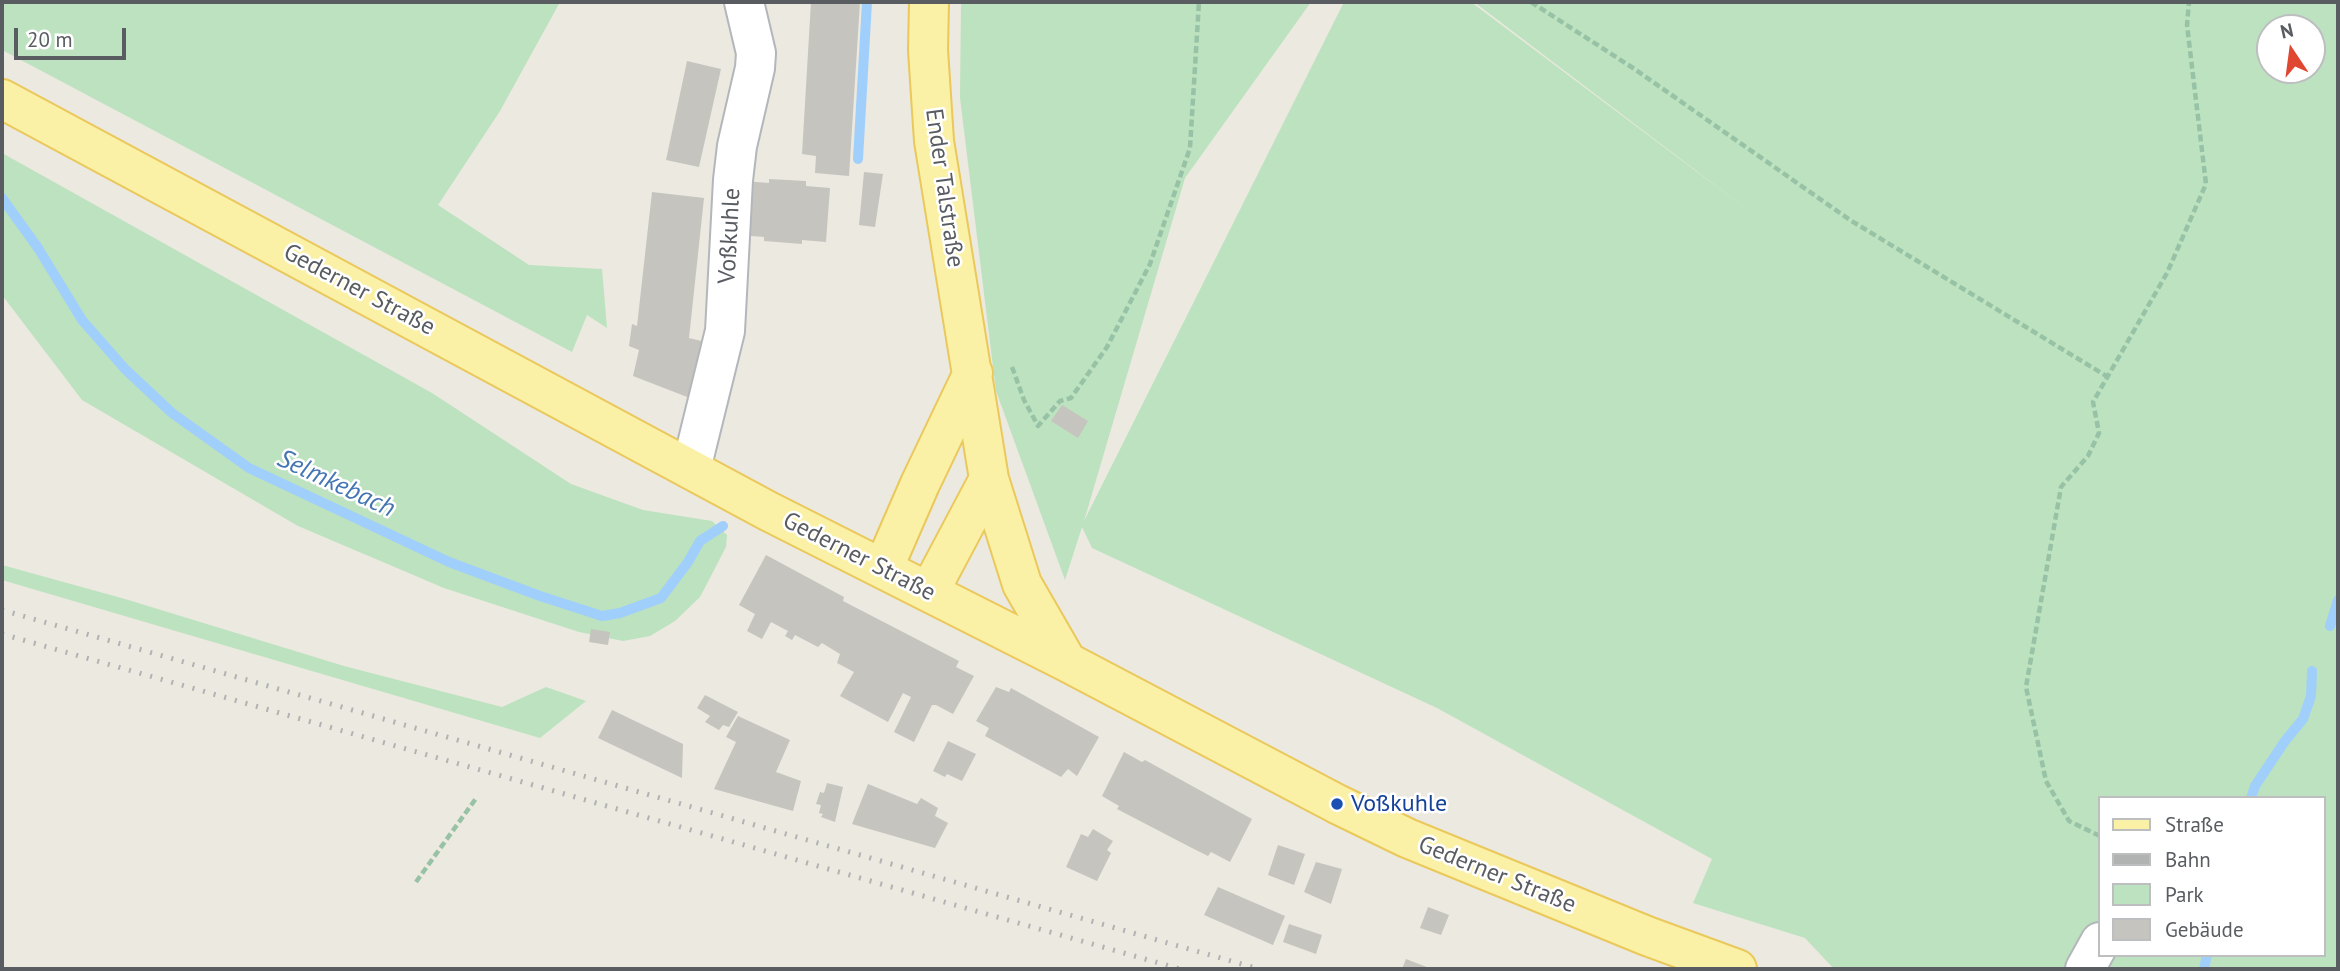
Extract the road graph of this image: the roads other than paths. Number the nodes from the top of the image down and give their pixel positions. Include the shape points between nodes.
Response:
1 (744, 2) edge
2 (929, 2) edge
3 (2, 99) edge
4 (973, 373) junction
5 (691, 469) junction
6 (989, 479) junction
7 (883, 569) junction
8 (929, 592) junction
9 (1067, 662) junction
10 (2098, 946) edge
11 (1737, 969) edge
12 (2085, 969) edge

1 - 5 street, Voßkuhle via 755,68 733,180 725,331
2 - 4 main road, Ender Talstraße via 934,141
3 - 5 main road, Gederner Straße
4 - 6 main road, Ender Talstraße
4 - 7 main road
5 - 7 main road, Gederner Straße
6 - 8 main road
6 - 9 main road, Ender Talstraße via 1022,584
7 - 8 main road, Gederner Straße
8 - 9 main road, Gederner Straße
9 - 11 main road, Gederner Straße via 1407,838
10 - 12 street

